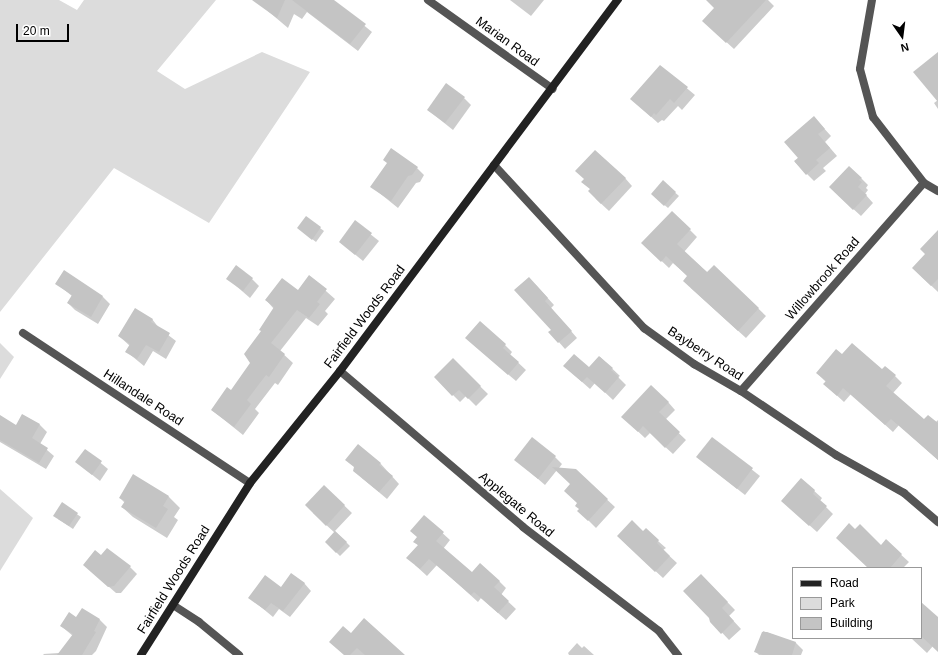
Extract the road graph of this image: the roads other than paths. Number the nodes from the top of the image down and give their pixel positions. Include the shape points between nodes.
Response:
1 (428, 0) edge
2 (618, 0) edge
3 (872, 0) edge
4 (553, 89) junction
5 (494, 165) junction
6 (924, 183) junction
7 (938, 191) edge
8 (23, 333) dead end
9 (340, 371) junction
10 (741, 391) junction
11 (250, 483) junction
12 (938, 522) edge
13 (173, 605) junction
14 (141, 655) edge
15 (239, 655) edge
16 (678, 655) edge

1 - 4 street, Marian Road
2 - 4 main road, Fairfield Woods Road
3 - 6 street via 860,69 873,117
4 - 5 main road, Fairfield Woods Road
5 - 9 main road, Fairfield Woods Road
5 - 10 street, Bayberry Road via 644,328 694,364
6 - 7 street
6 - 10 street, Willowbrook Road
8 - 11 street, Hillandale Road
9 - 11 main road, Fairfield Woods Road
9 - 16 street, Applegate Road via 523,527 659,631
10 - 12 street, Bayberry Road via 836,456 904,493
11 - 13 main road, Fairfield Woods Road
13 - 14 main road, Fairfield Woods Road
13 - 15 street via 199,622

